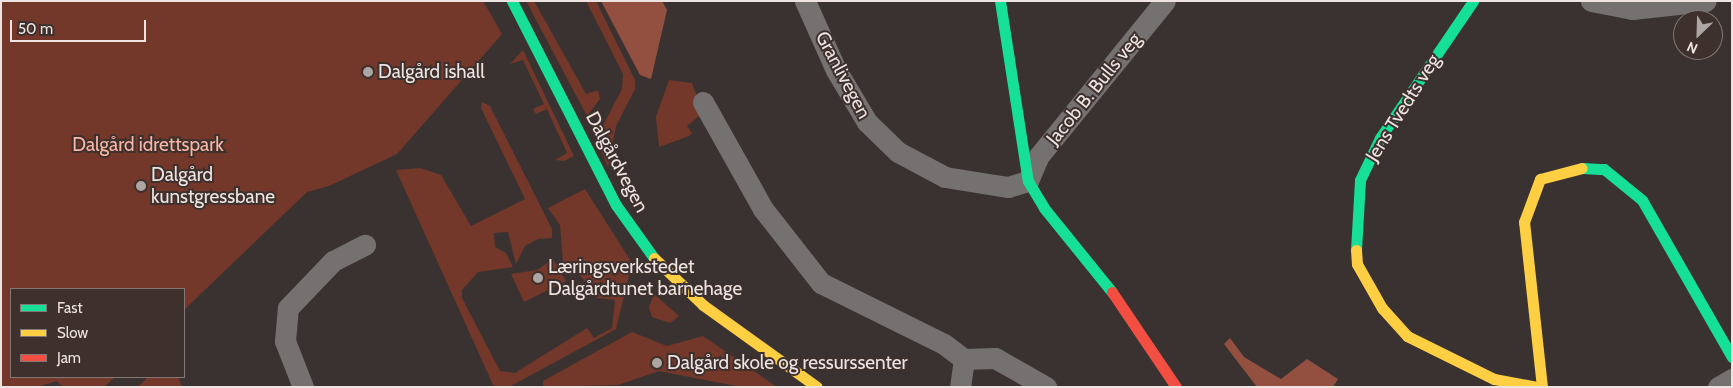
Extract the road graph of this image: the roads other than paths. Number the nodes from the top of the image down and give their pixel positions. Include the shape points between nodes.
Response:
1 (512, 1) edge
2 (805, 1) edge
3 (1000, 1) edge
4 (1165, 1) edge
5 (1473, 1) edge
6 (1591, 1) edge
7 (1706, 1) edge
8 (704, 102) dead end
9 (1028, 181) junction
10 (365, 245) dead end
11 (1732, 357) edge
12 (964, 359) junction
13 (1732, 379) edge
14 (304, 387) edge
15 (817, 387) edge
16 (960, 387) edge
17 (1046, 387) edge
18 (1176, 387) edge
19 (1538, 387) edge
20 (1542, 387) edge
21 (1718, 387) edge

1 - 15 street, Dalgårdvegen via 616,205 662,269 703,305
2 - 9 street, Granlivegen via 836,70 867,122 898,152 945,177 1008,187
3 - 9 street
4 - 9 street, Jacob B. Bulls veg via 1038,157
5 - 19 street, Jens Tvedts veg via 1380,138 1360,180 1355,225 1357,264 1382,308 1407,336 1494,379
6 - 7 street via 1632,9
8 - 12 street via 763,209 821,283 944,344
9 - 18 street via 1044,208 1129,313
10 - 14 street via 333,260 288,308 285,341
11 - 20 street via 1642,200 1604,169 1572,167 1540,179 1524,222
12 - 16 street
12 - 17 street via 995,358
13 - 21 street

